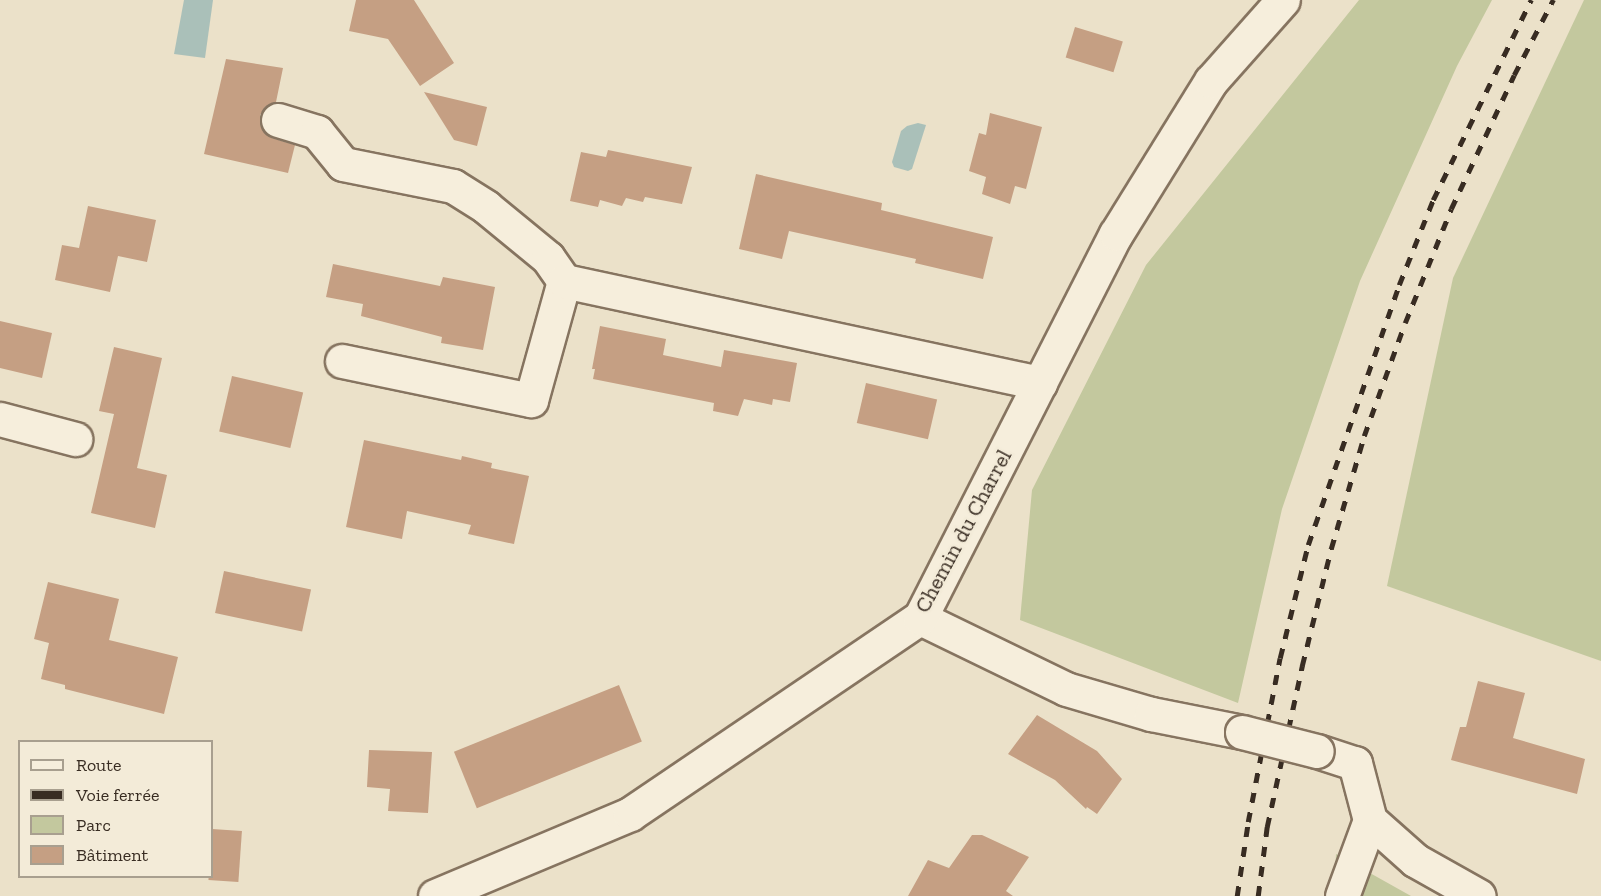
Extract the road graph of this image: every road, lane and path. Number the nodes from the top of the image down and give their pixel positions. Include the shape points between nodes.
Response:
1 (1283, 0) edge
2 (278, 120) dead end
3 (564, 281) junction
4 (342, 361) dead end
5 (1040, 383) junction
6 (0, 419) edge
7 (75, 439) dead end
8 (920, 618) junction
9 (1370, 820) junction
10 (435, 896) edge
11 (1342, 896) edge
12 (1479, 896) edge

1 - 5 street, Chemin du Charrel via 1212,81 1116,234
2 - 3 street via 317,132 343,164 453,186 486,207 548,258
3 - 4 street via 531,400
3 - 5 street
5 - 8 street, Chemin du Charrel
6 - 7 street
8 - 9 street, bridge via 1066,688 1151,714 1242,732 1355,763
8 - 10 street, Chemin du Charrel via 630,814
9 - 11 street
9 - 12 street via 1415,860

